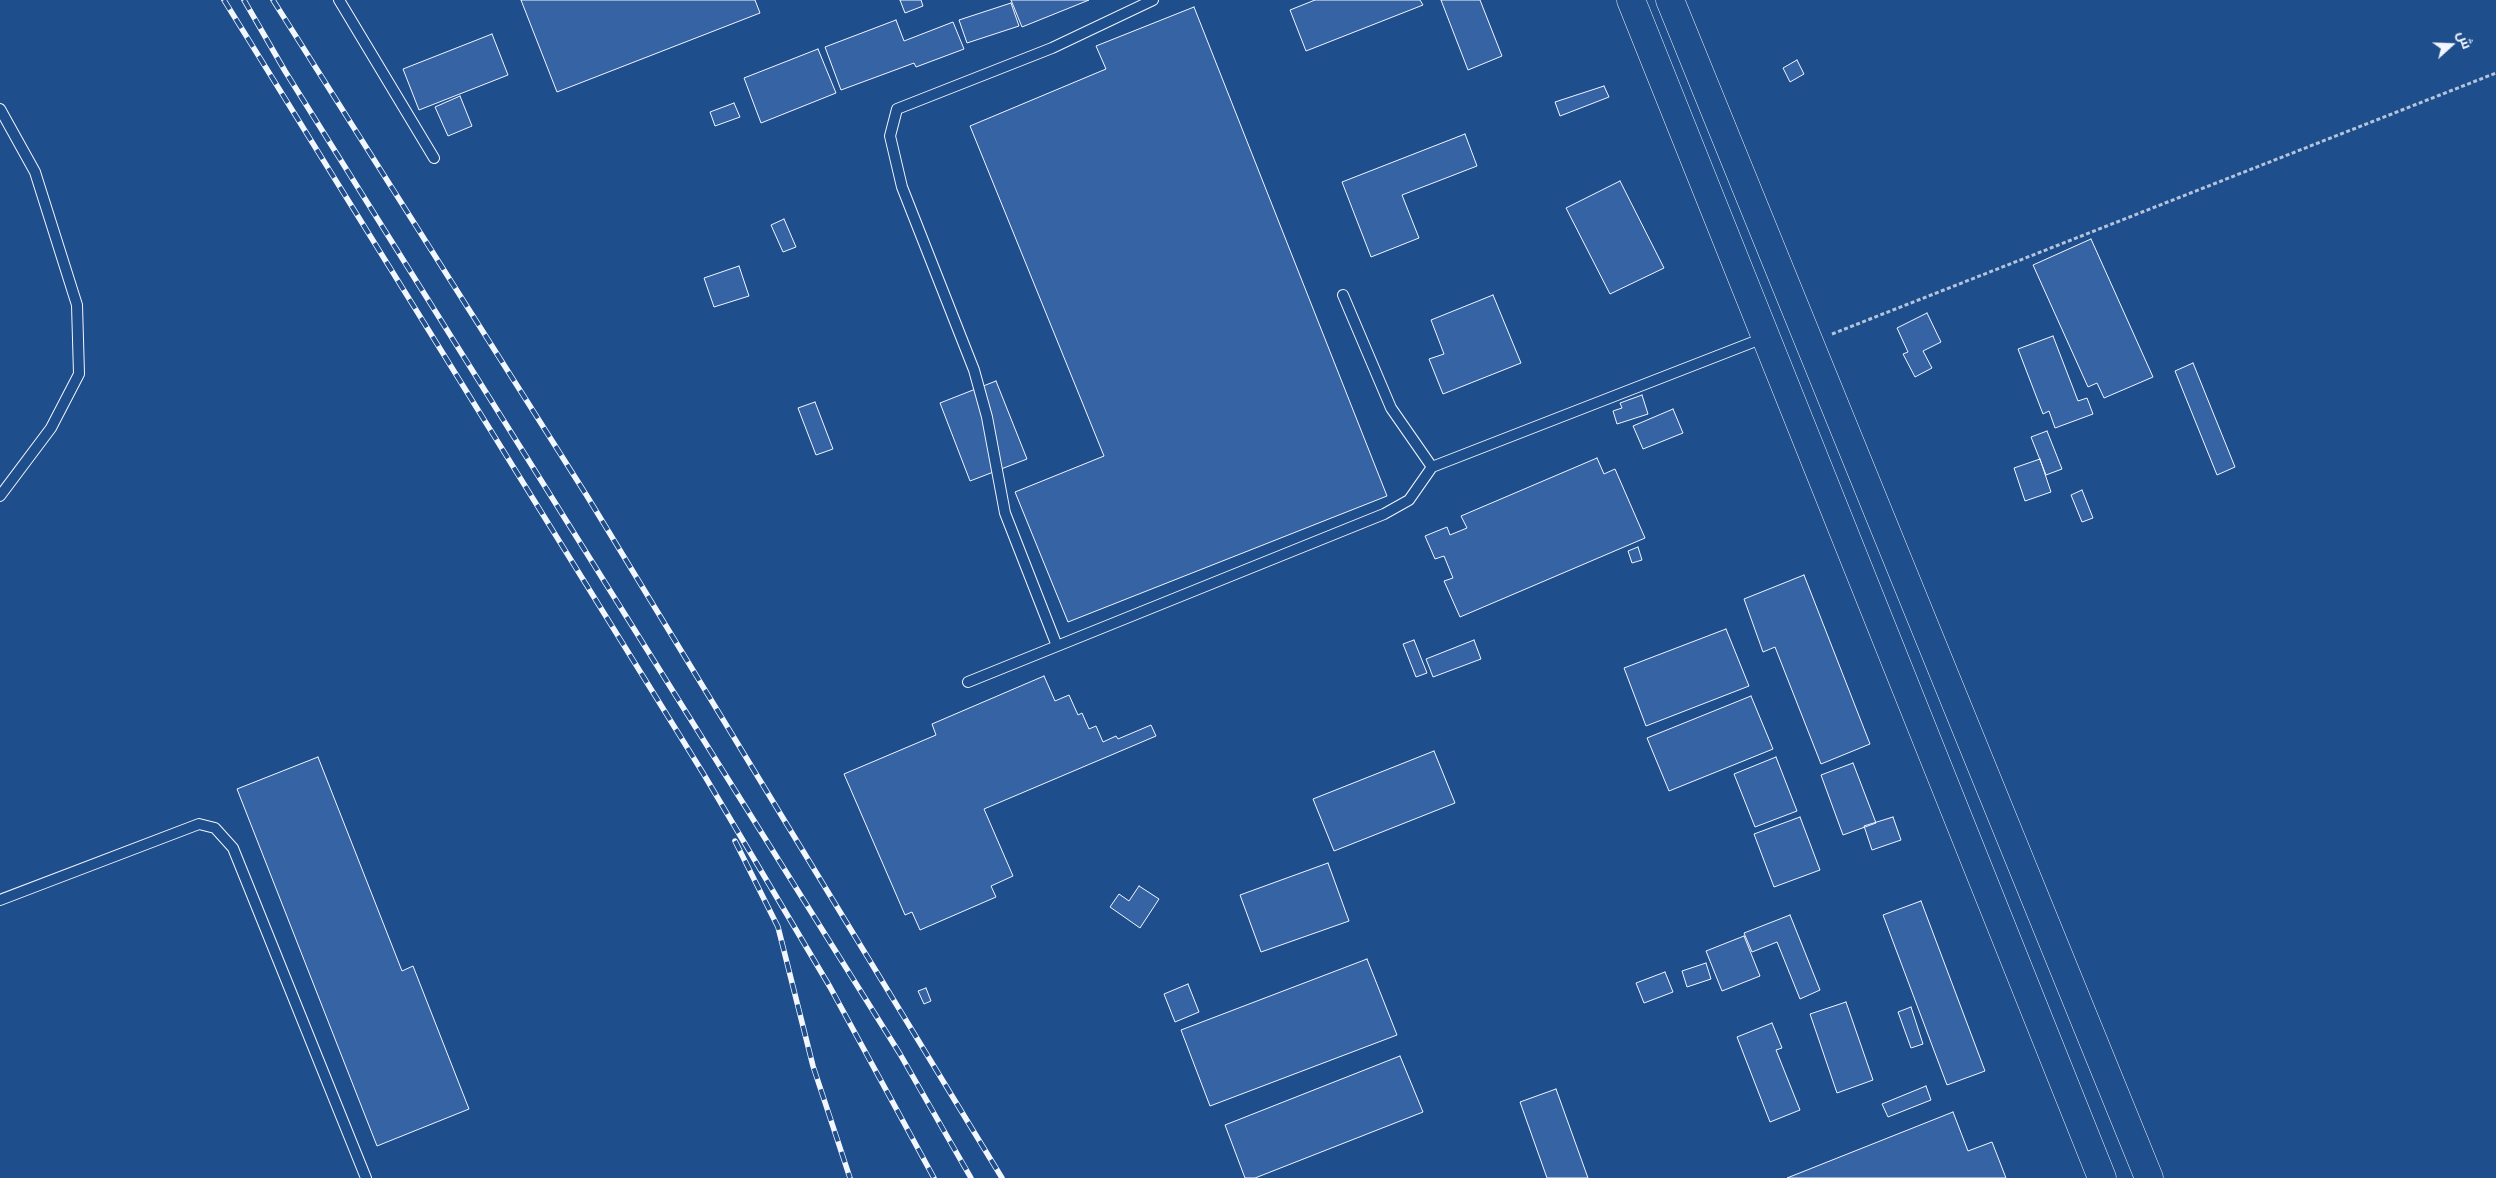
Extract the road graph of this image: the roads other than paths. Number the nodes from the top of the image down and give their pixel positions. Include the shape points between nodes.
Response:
1 (340, 0) edge
2 (1153, 0) edge
3 (1631, 0) edge
4 (1670, 0) edge
5 (0, 109) edge
6 (434, 158) dead end
7 (1343, 295) dead end
8 (1767, 336) junction
9 (1432, 467) junction
10 (0, 496) edge
11 (1056, 646) junction
12 (968, 682) dead end
13 (0, 900) edge
14 (366, 1178) edge
15 (2102, 1178) edge
16 (2149, 1178) edge

1 - 6 lane
2 - 11 lane via 1052,48 897,109 890,136 902,187 974,370 987,417 1005,513
3 - 8 highway
4 - 16 highway
5 - 10 lane via 35,172 77,305 79,374 51,428
7 - 9 lane via 1391,408
8 - 9 lane
8 - 15 highway
9 - 11 lane via 1409,500 1384,514
11 - 12 lane
13 - 14 lane via 199,824 215,828 233,848

